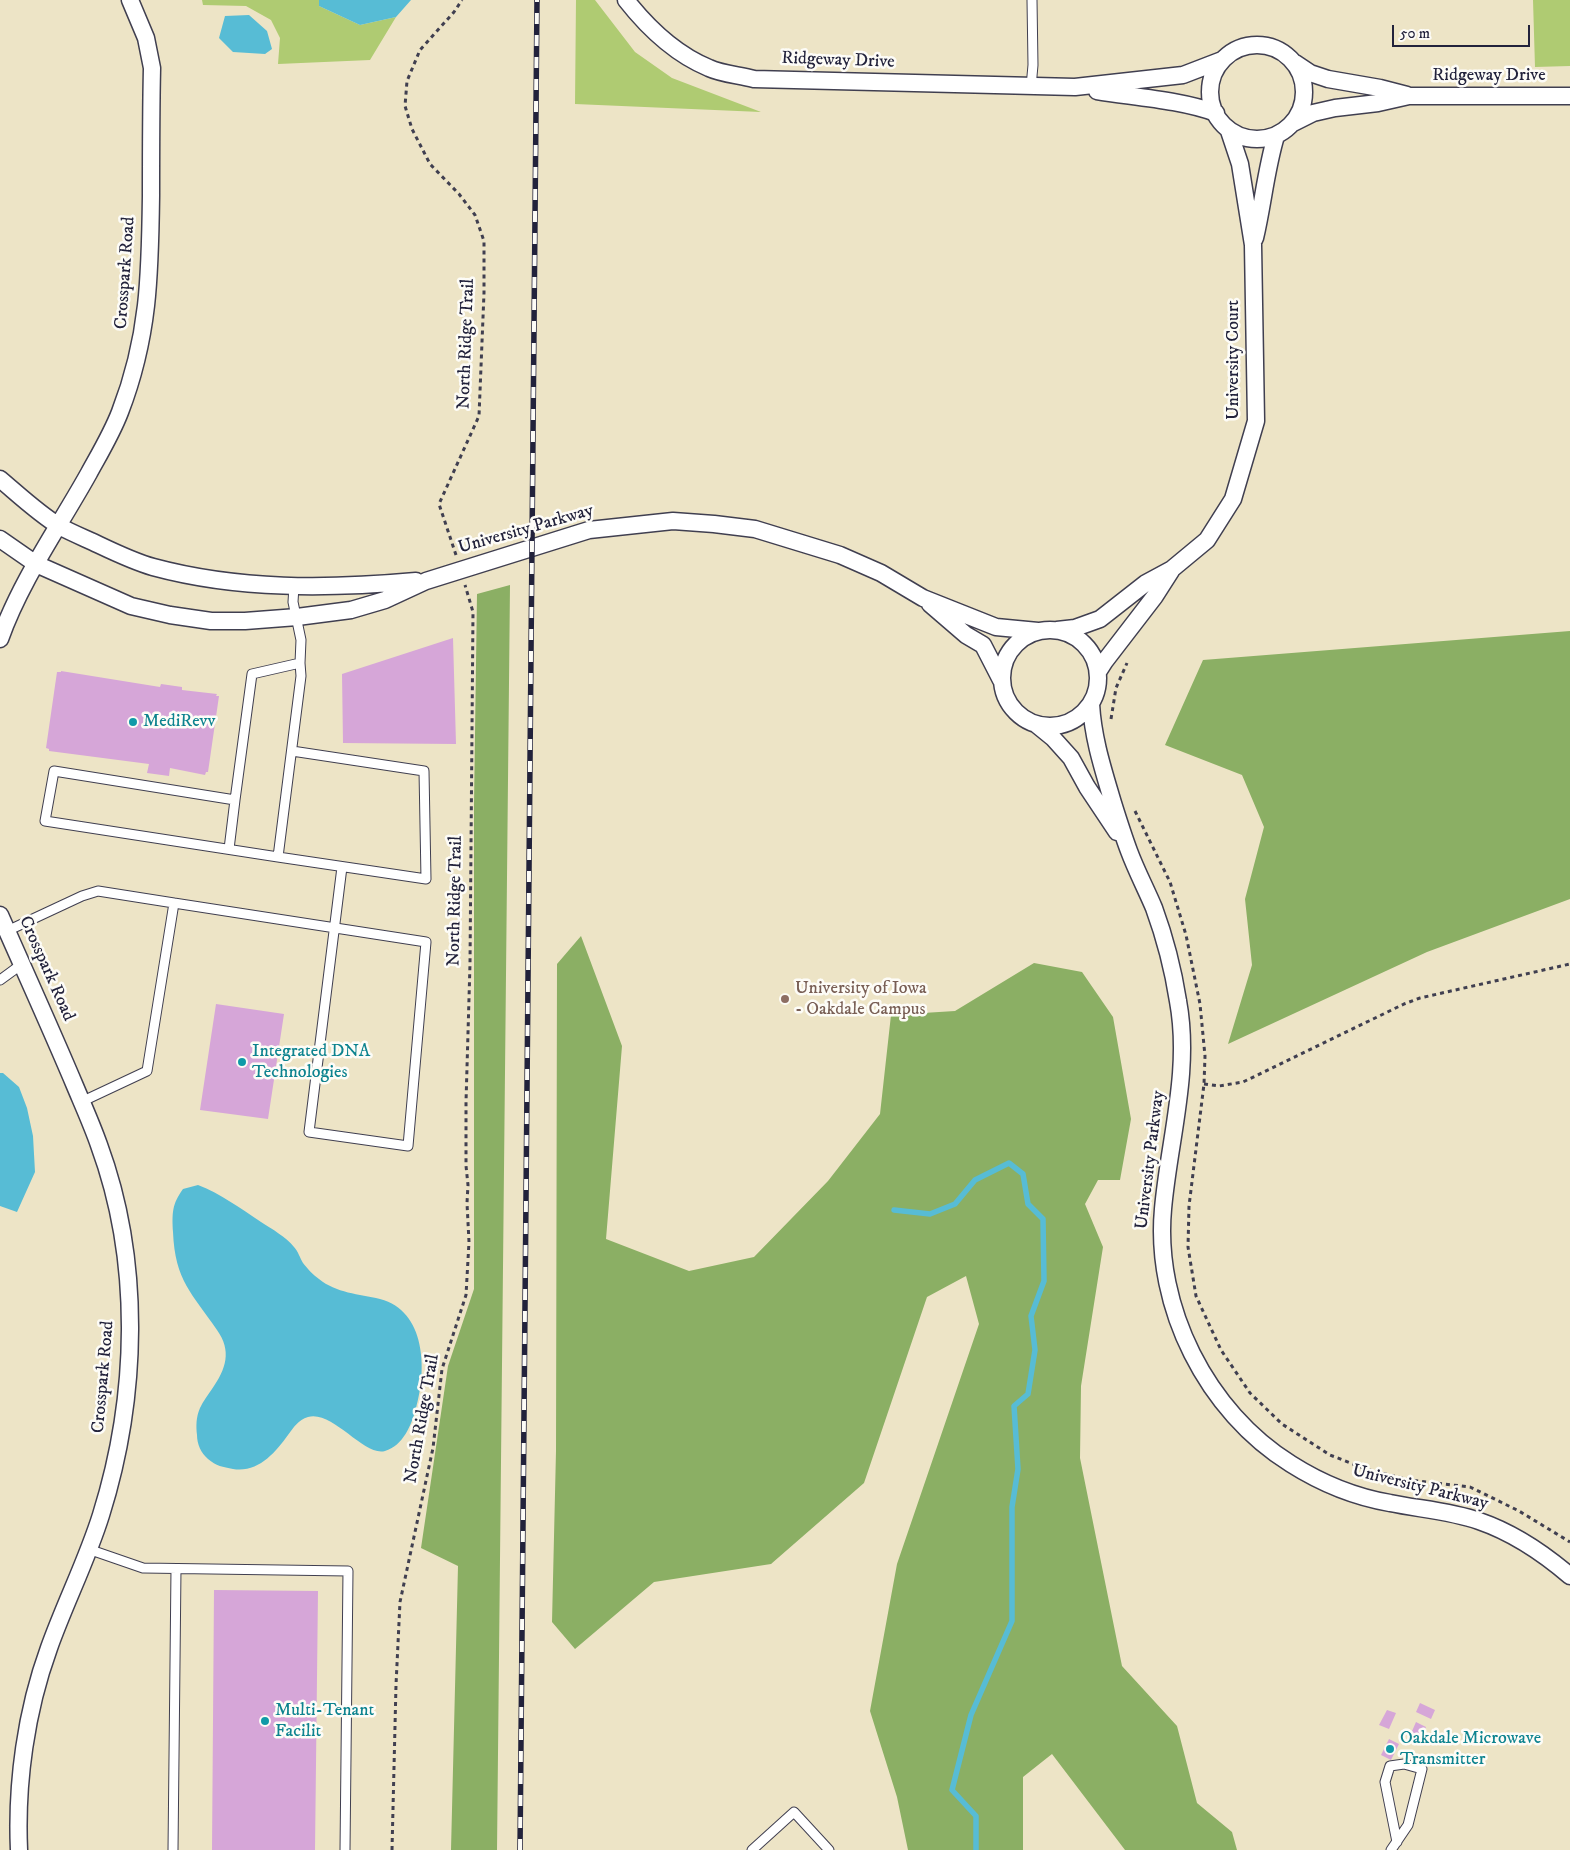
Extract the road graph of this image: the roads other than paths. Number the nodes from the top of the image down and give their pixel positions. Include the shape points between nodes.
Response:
1 (130, 0) edge
2 (626, 0) edge
3 (1032, 0) edge
4 (1222, 60) junction
5 (1293, 62) junction
6 (1030, 87) junction
7 (1075, 87) junction
8 (1409, 96) junction
9 (1570, 96) edge
10 (1216, 114) junction
11 (1293, 123) junction
12 (1229, 131) junction
13 (1276, 136) junction
14 (1253, 245) junction
15 (0, 479) edge
16 (59, 526) junction
17 (0, 538) edge
18 (36, 564) junction
19 (1172, 569) junction
20 (426, 581) junction
21 (294, 586) junction
22 (923, 598) junction
23 (298, 617) junction
24 (1057, 630) junction
25 (1038, 631) junction
26 (0, 639) edge
27 (300, 663) junction
28 (1098, 672) junction
29 (1001, 680) junction
30 (1091, 704) junction
31 (1036, 725) junction
32 (292, 751) junction
33 (235, 800) junction
34 (229, 849) junction
35 (1128, 850) junction
36 (278, 857) junction
37 (342, 867) junction
38 (174, 903) junction
39 (0, 915) edge
40 (334, 928) junction
41 (7, 931) junction
42 (22, 964) junction
43 (0, 980) edge
44 (81, 1102) junction
45 (88, 1549) junction
46 (176, 1569) junction
47 (1570, 1576) edge
48 (1394, 1846) edge
49 (19, 1850) edge
50 (173, 1850) edge
51 (345, 1850) edge
52 (752, 1850) edge
53 (829, 1850) edge

1 - 16 street, Crosspark Road via 146,38 152,68 150,254 144,330 137,364 120,413 104,448
2 - 6 street, Ridgeway Drive via 643,21 677,51 710,68 754,79
3 - 6 lane
4 - 5 street via 1236,50 1265,46 1280,50
4 - 7 street, Ridgeway Drive via 1183,75
4 - 10 street via 1214,72 1210,88 1211,104
5 - 8 street, Ridgeway Drive via 1328,79
5 - 11 street via 1304,86 1304,101
6 - 7 street, Ridgeway Drive
7 - 10 street, Ridgeway Drive via 1193,106
8 - 9 street, Ridgeway Drive
8 - 11 street, Ridgeway Drive via 1335,108
10 - 12 street
11 - 13 street
12 - 13 street via 1244,138 1260,140
12 - 14 street, University Court via 1240,164
13 - 14 street, University Court
14 - 19 street, University Court via 1256,421 1233,499 1207,540
15 - 16 street, University Parkway
16 - 18 street, Crosspark Road
16 - 21 street, University Parkway via 151,566 243,583
17 - 18 street, University Parkway
18 - 23 street, University Parkway via 131,606 170,615 211,621
18 - 26 street, Crosspark Road
19 - 24 street, University Court via 1146,583 1100,620
19 - 28 street, University Court
20 - 21 street, University Parkway via 370,586
20 - 22 street, University Parkway via 589,530 673,522 755,528 840,555 881,573
20 - 23 street, University Parkway via 385,600 350,610
21 - 23 lane via 293,602
22 - 25 street, University Parkway via 996,627
22 - 29 street, University Parkway via 966,635 983,645
23 - 27 lane
24 - 25 street
24 - 28 street via 1085,644
25 - 29 street via 1026,635 1014,645 1005,658
27 - 32 lane
27 - 33 lane via 252,674
28 - 30 street via 1097,689
29 - 31 street via 1008,705 1020,717
30 - 31 street via 1066,724
30 - 35 street, University Parkway via 1096,746
31 - 35 street, University Parkway via 1071,758
32 - 36 lane
32 - 37 lane via 424,771 426,879
33 - 34 lane
33 - 34 lane via 54,771 45,821
34 - 36 lane
35 - 47 street, University Parkway via 1154,909 1179,1004 1182,1039 1180,1095 1162,1211 1162,1249 1168,1288 1195,1360 1218,1398 1252,1434 1290,1464 1339,1489 1387,1503 1477,1520 1517,1536 1548,1556
36 - 37 lane
37 - 40 lane
38 - 40 lane
38 - 41 lane via 98,891
38 - 44 lane via 147,1071
39 - 41 street, Crosspark Road
40 - 40 lane via 309,1132 408,1146 426,942
41 - 42 street, Crosspark Road
42 - 43 lane
42 - 44 street, Crosspark Road
44 - 45 street, Crosspark Road via 100,1146 116,1204 126,1258 130,1327 124,1415 115,1467
45 - 46 lane via 143,1568
45 - 49 street, Crosspark Road via 38,1683 26,1736 20,1791
46 - 50 lane
46 - 51 lane via 348,1570
48 - 48 lane via 1408,1825 1422,1769 1404,1764 1390,1766 1385,1782
52 - 53 lane via 794,1812

